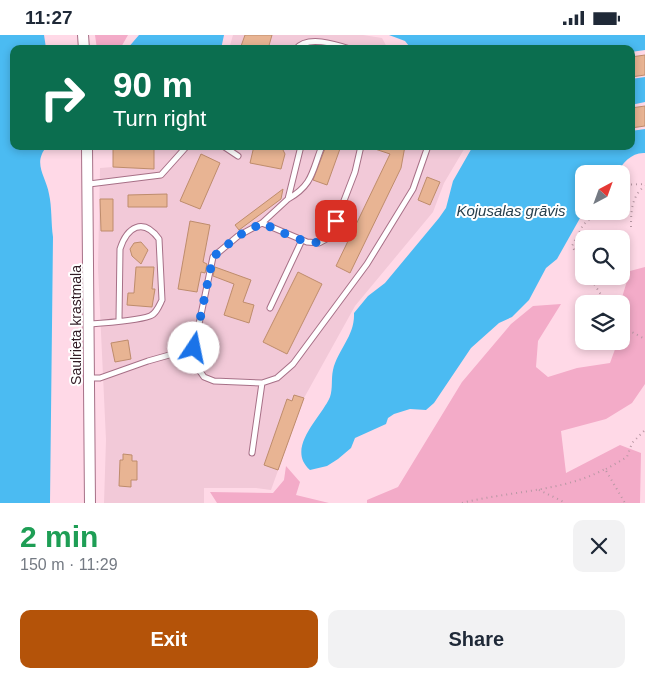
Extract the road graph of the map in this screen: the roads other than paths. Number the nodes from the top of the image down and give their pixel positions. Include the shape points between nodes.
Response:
1 (298, 45) edge
2 (329, 45) edge
3 (87, 150) edge
4 (183, 150) edge
5 (228, 150) edge
6 (300, 150) edge
7 (320, 150) edge
8 (360, 150) edge
9 (427, 150) edge
10 (238, 157) dead end
11 (88, 184) junction
12 (288, 199) junction
13 (262, 223) junction
14 (302, 240) junction
15 (270, 308) dead end
16 (119, 320) junction
17 (90, 324) junction
18 (194, 348) junction
19 (90, 378) junction
20 (262, 383) junction
21 (252, 453) dead end
22 (90, 503) edge

1 - 2 lane via 312,40
3 - 11 street, Saulrieta krastmala
4 - 11 lane via 161,175
5 - 10 lane
6 - 12 lane
7 - 12 lane via 307,184
8 - 14 lane via 330,237 319,243
9 - 20 lane via 413,189 367,264 293,364 278,378
11 - 17 street, Saulrieta krastmala
12 - 13 lane
13 - 14 lane
13 - 18 lane via 238,236 213,257
14 - 15 lane
16 - 16 lane via 120,249 129,231 146,227 159,239 162,300 151,316
16 - 17 lane
17 - 19 street, Saulrieta krastmala
18 - 19 lane via 100,378
18 - 20 lane via 197,367 204,377 214,381
19 - 22 street, Saulrieta krastmala
20 - 21 lane

